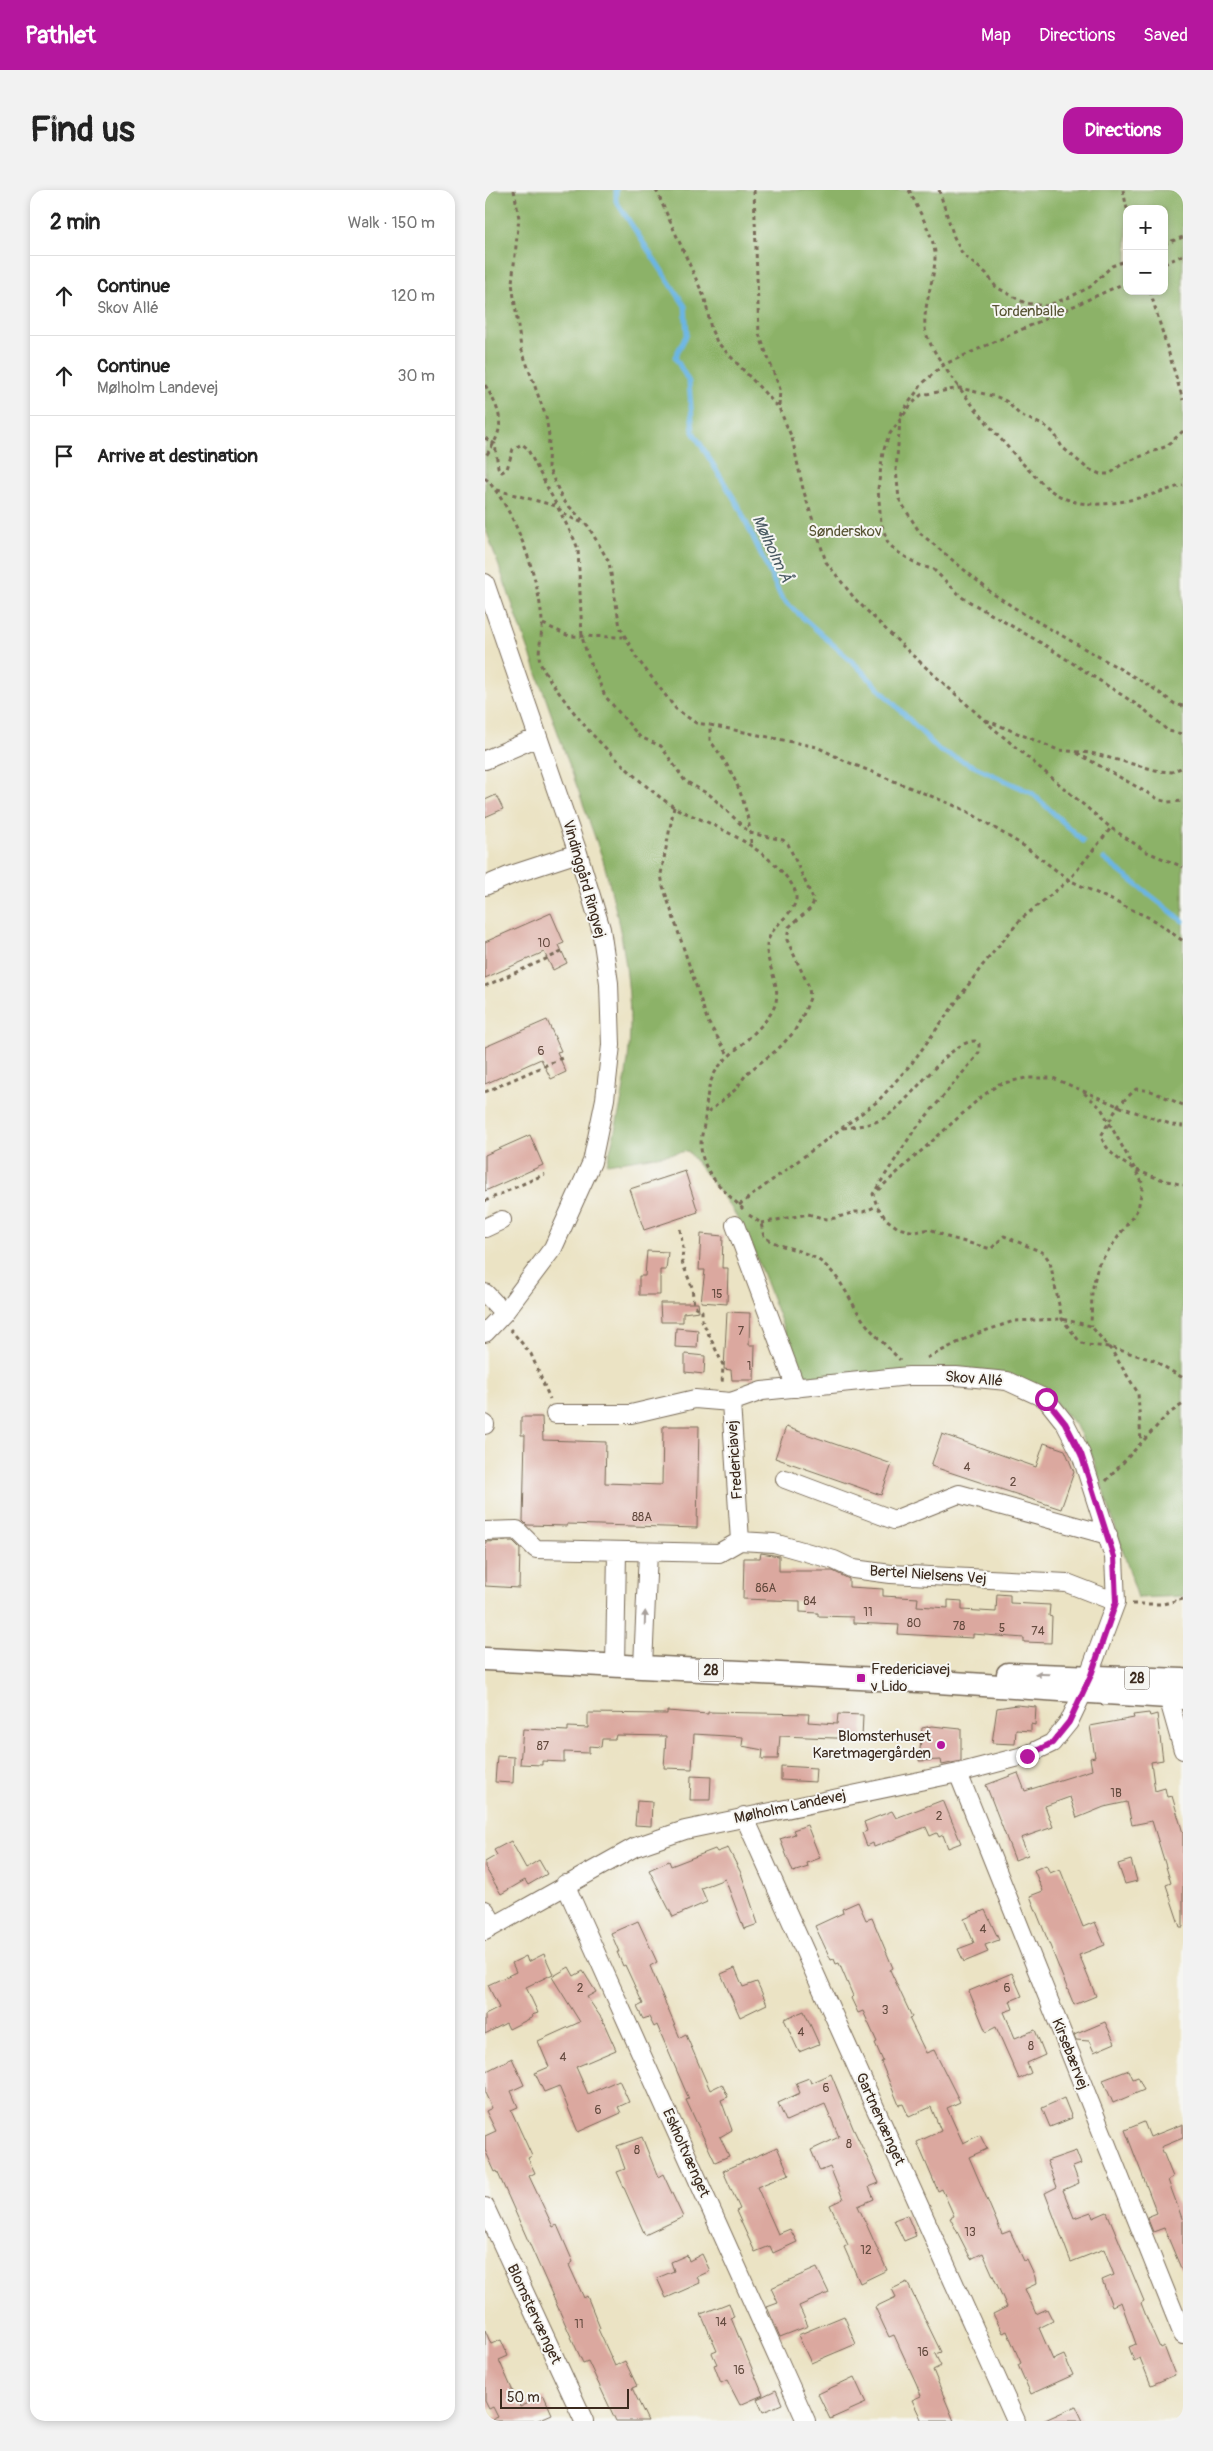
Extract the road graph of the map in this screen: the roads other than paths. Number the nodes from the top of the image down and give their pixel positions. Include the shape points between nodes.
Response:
1 (485, 583) edge
2 (539, 737) junction
3 (485, 760) edge
4 (578, 853) junction
5 (485, 886) edge
6 (502, 1220) dead end
7 (735, 1225) dead end
8 (485, 1228) edge
9 (485, 1293) edge
10 (502, 1315) junction
11 (485, 1332) edge
12 (796, 1388) junction
13 (727, 1402) junction
14 (555, 1414) road end
15 (785, 1479) dead end
16 (485, 1531) edge
17 (1108, 1535) junction
18 (740, 1541) junction
19 (617, 1552) junction
20 (648, 1552) junction
21 (1116, 1602) junction
22 (485, 1659) edge
23 (615, 1666) junction
24 (643, 1666) junction
25 (1183, 1680) edge
26 (1087, 1683) junction
27 (1175, 1698) edge
28 (1183, 1750) edge
29 (958, 1773) junction
30 (744, 1816) junction
31 (565, 1884) junction
32 (488, 1922) edge
33 (485, 2207) edge
34 (1183, 2335) edge
35 (584, 2421) edge
36 (806, 2421) edge
37 (1016, 2421) edge

1 - 2 street, Vindinggård Ringvej
2 - 3 street
2 - 4 street, Vindinggård Ringvej
4 - 5 street
4 - 10 street, Vindinggård Ringvej via 601,929 609,983 611,1045 605,1099 592,1162 553,1248
6 - 8 street
7 - 12 street
9 - 10 street
10 - 11 street, Vindinggård Ringvej
12 - 13 street, Skov Allé via 762,1391
12 - 17 street, Skov Allé via 909,1376 956,1376 1007,1381 1046,1399 1065,1423 1081,1454
13 - 14 street, Fredericiavej via 695,1400 631,1414
13 - 18 street, Fredericiavej
15 - 17 street via 894,1520 959,1494
16 - 19 street via 517,1530 536,1549
17 - 21 street, Skov Allé via 1114,1557
18 - 20 street via 719,1553
18 - 21 street, Bertel Nielsens Vej via 774,1543 834,1560 853,1569 891,1574 1067,1582
19 - 20 street
19 - 23 street
24 -> 20 street
21 - 26 street, Skov Allé
22 - 23 main road, 28
23 - 24 main road, 28
24 - 26 main road, 28 via 938,1682 998,1673
25 - 26 main road, 28
26 - 27 main road, 28
26 - 29 street, Mølholm Landevej via 1069,1722 1052,1743 1027,1756
27 - 28 street
29 - 30 street, Mølholm Landevej
29 - 34 street, Kirsebærvej
30 - 31 street, Mølholm Landevej via 685,1830 635,1847
30 - 37 street, Gartnervænget
31 - 32 street, Mølholm Landevej
31 - 36 street, Eskholtvænget
33 - 35 street, Blomstervænget

